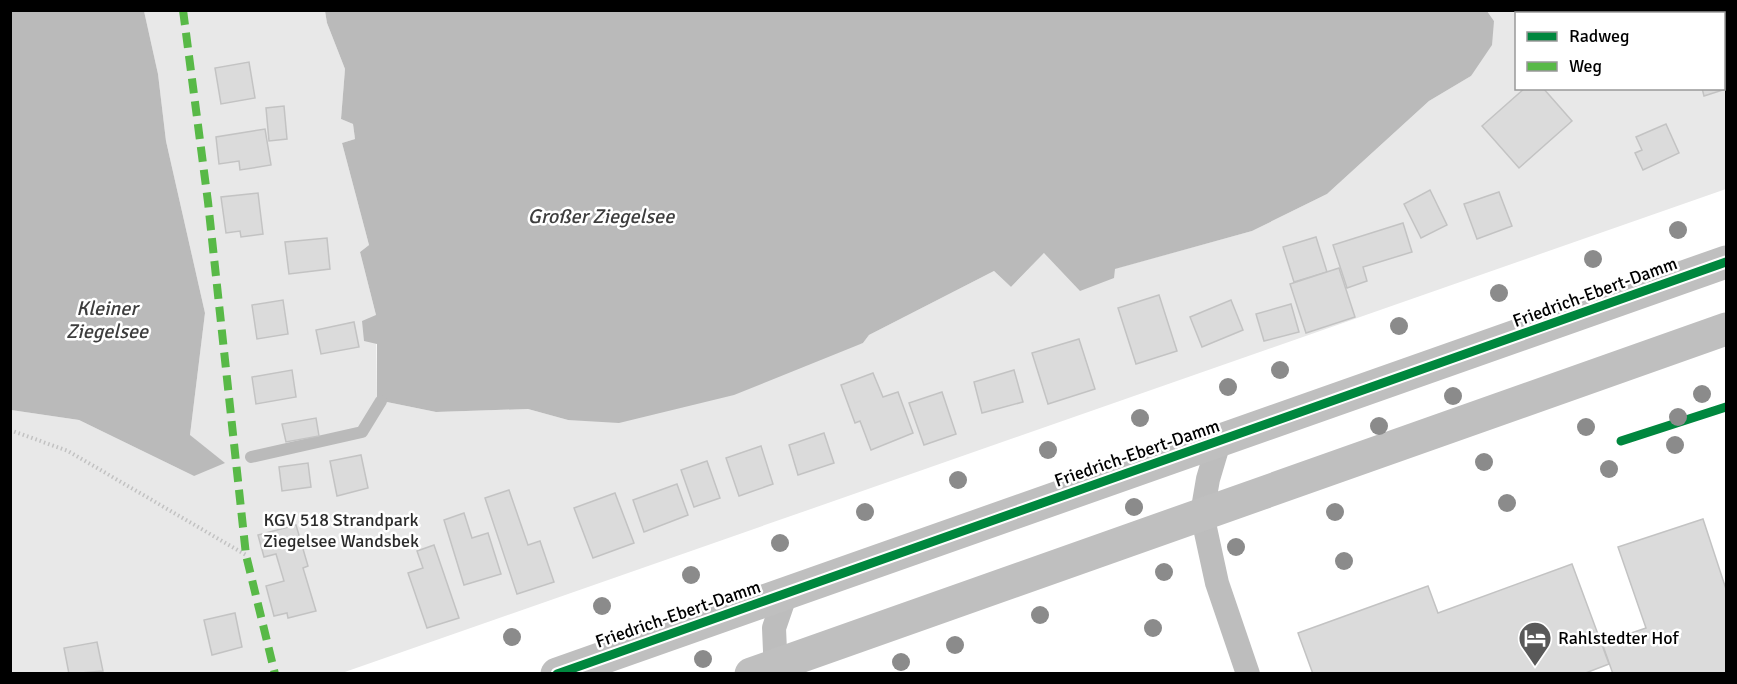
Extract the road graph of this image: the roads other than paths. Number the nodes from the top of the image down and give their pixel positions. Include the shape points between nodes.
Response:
1 (1726, 262) edge
2 (1726, 329) edge
3 (1219, 442) junction
4 (1202, 514) junction
5 (786, 593) junction
6 (767, 671) edge
7 (557, 674) edge
8 (1248, 674) edge

1 - 3 main road, Friedrich-Ebert-Damm
2 - 4 main road
3 - 4 lane
3 - 5 main road, Friedrich-Ebert-Damm
4 - 6 main road
4 - 8 lane via 1217,583
5 - 6 lane via 774,628
5 - 7 main road, Friedrich-Ebert-Damm

